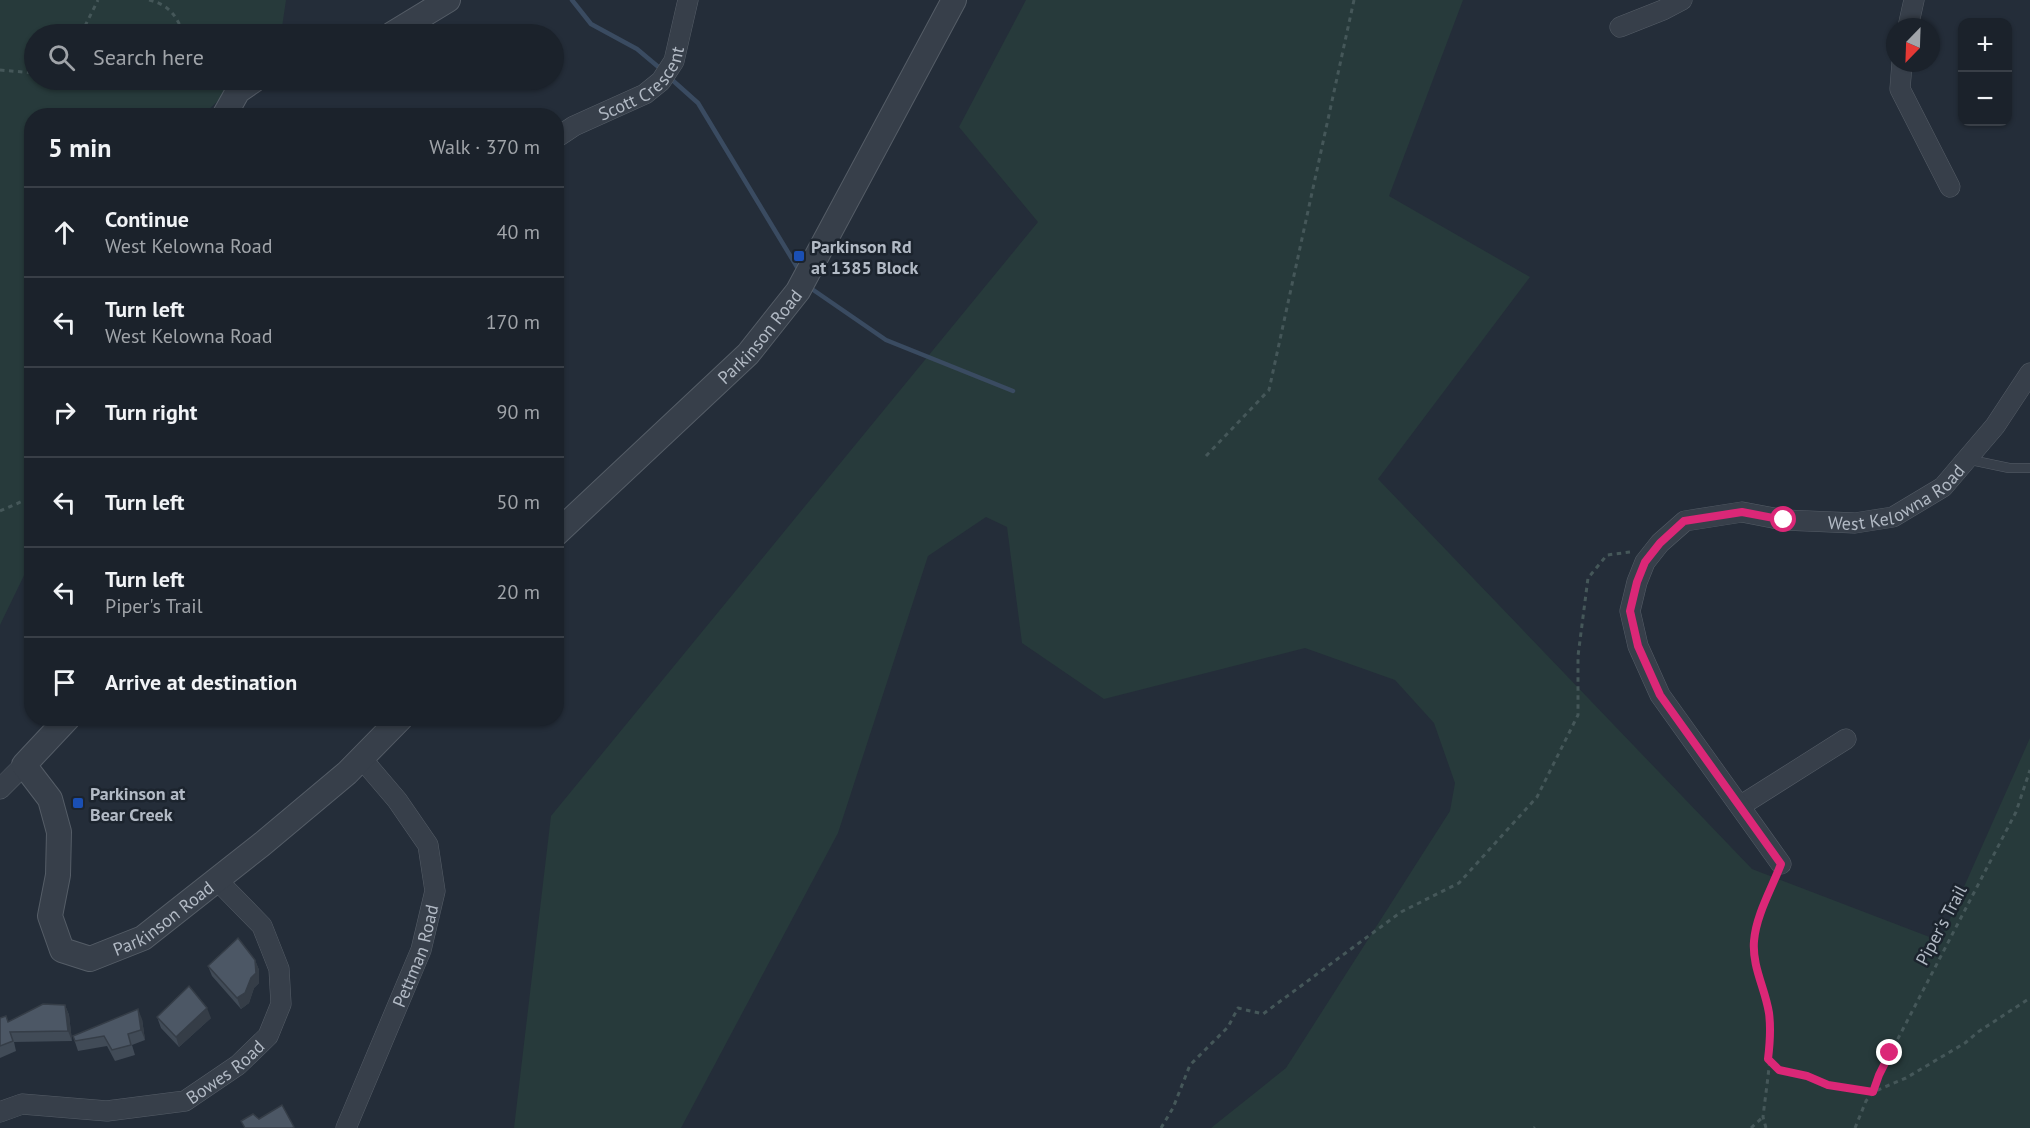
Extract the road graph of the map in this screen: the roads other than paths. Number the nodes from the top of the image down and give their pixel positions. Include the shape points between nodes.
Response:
1 (448, 0) edge
2 (688, 0) edge
3 (954, 0) edge
4 (1682, 0) edge
5 (1914, 0) edge
6 (1910, 18) edge
7 (408, 24) edge
8 (1620, 27) dead end
9 (1901, 72) edge
10 (239, 90) edge
11 (228, 108) edge
12 (564, 133) edge
13 (1950, 187) dead end
14 (2030, 373) edge
15 (1966, 459) junction
16 (2030, 468) edge
17 (564, 526) edge
18 (61, 726) edge
19 (393, 726) edge
20 (1846, 739) dead end
21 (362, 759) junction
22 (24, 765) junction
23 (0, 789) edge
24 (1740, 806) junction
25 (1781, 864) road end
26 (216, 880) junction
27 (0, 1112) edge
28 (346, 1128) edge

1 - 7 street
2 - 12 street, Scott Crescent via 674,61 661,81 645,94
3 - 17 street, Parkinson Road via 798,291 748,354
4 - 8 street
5 - 6 street
9 - 13 street via 1900,88
10 - 11 street
14 - 15 street, West Kelowna Road via 1995,426
15 - 16 lane
15 - 24 street, West Kelowna Road via 1943,487 1893,517 1855,523 1784,520 1742,512 1684,521 1645,562 1630,611 1638,646 1660,695
18 - 22 street
19 - 21 street, Parkinson Road
20 - 24 street
21 - 26 street, Parkinson Road
21 - 28 street, Pettman Road via 428,845 435,891 422,950
22 - 23 street
22 - 26 street, Parkinson Road via 50,799 59,832 58,875 50,916 62,950 90,959 143,938
24 - 25 street, West Kelowna Road
26 - 27 street, Bowes Road via 262,926 279,969 281,1004 268,1036 238,1065 185,1101 107,1112 22,1104

